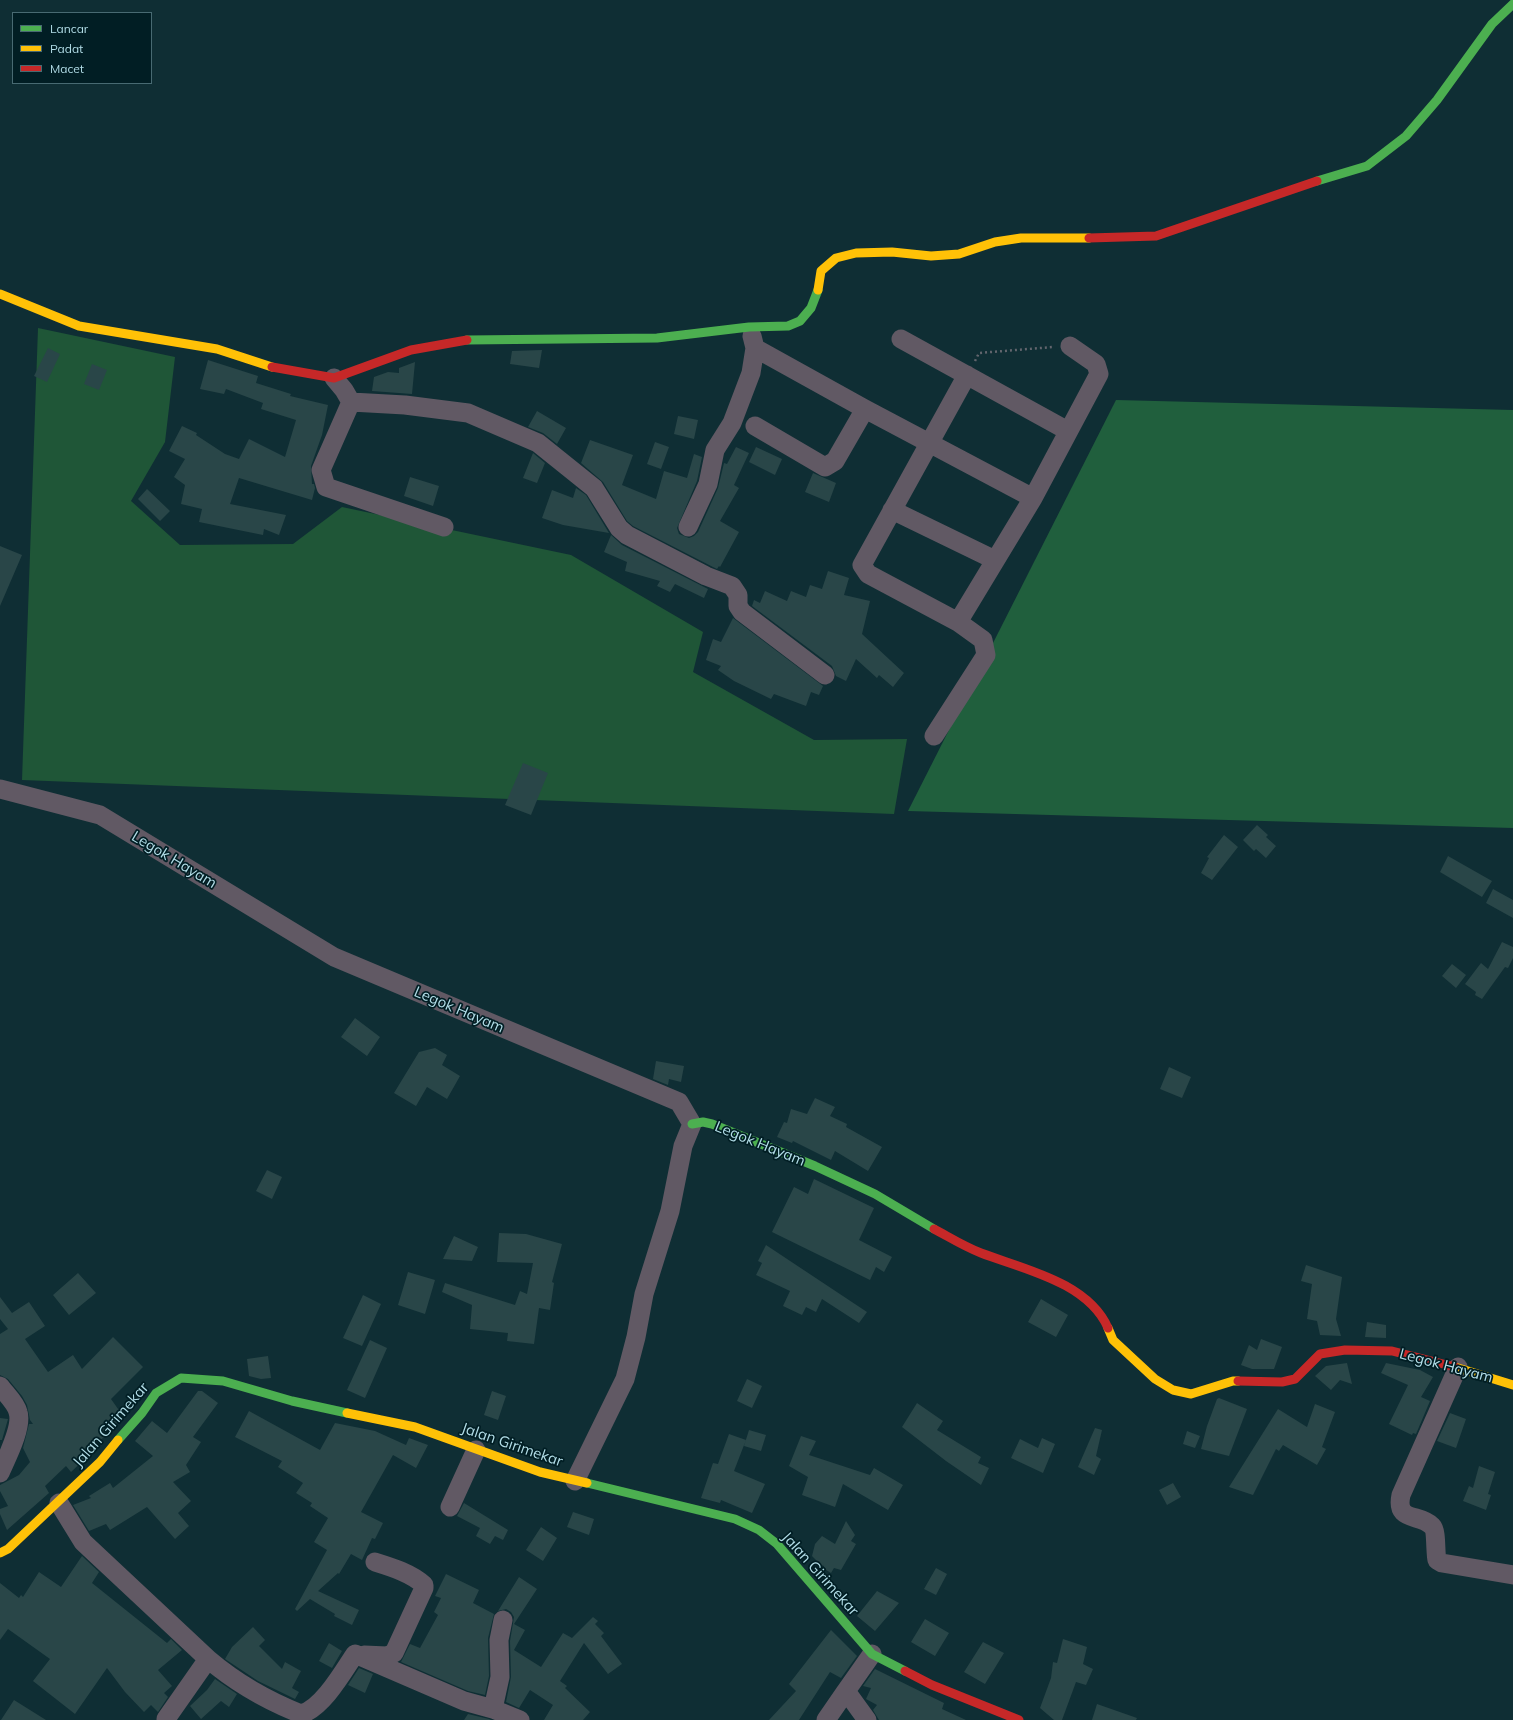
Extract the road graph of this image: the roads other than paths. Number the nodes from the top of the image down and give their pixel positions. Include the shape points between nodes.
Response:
1 (1513, 4) edge
2 (0, 294) edge
3 (749, 328) junction
4 (902, 339) dead end
5 (1070, 346) road end
6 (755, 348) junction
7 (966, 375) junction
8 (334, 378) junction
9 (351, 402) junction
10 (865, 409) junction
11 (755, 426) dead end
12 (1068, 431) junction
13 (929, 442) junction
14 (1033, 498) junction
15 (892, 510) junction
16 (444, 527) dead end
17 (688, 527) dead end
18 (995, 560) junction
19 (958, 622) junction
20 (824, 675) dead end
21 (934, 736) dead end
22 (0, 789) edge
23 (692, 1124) junction
24 (1458, 1367) junction
25 (1513, 1385) edge
26 (0, 1386) edge
27 (476, 1450) junction
28 (0, 1473) edge
29 (575, 1481) junction
30 (59, 1503) junction
31 (450, 1508) dead end
32 (0, 1553) edge
33 (375, 1562) dead end
34 (1513, 1575) edge
35 (503, 1620) dead end
36 (355, 1654) junction
37 (872, 1654) junction
38 (208, 1659) junction
39 (846, 1691) junction
40 (493, 1709) junction
41 (166, 1719) dead end
42 (520, 1720) edge
43 (826, 1720) edge
44 (866, 1720) edge
45 (1018, 1720) edge

1 - 3 street via 1492,24 1438,100 1406,136 1367,166 1292,188 1156,236 1021,238 995,242 959,254 931,256 856,252 836,258 821,271 817,295 800,322 788,326
2 - 8 street via 79,326 216,349 280,370
3 - 6 street
3 - 8 street via 657,338 468,340 411,350
4 - 7 street
5 - 12 street via 1096,364 1099,374
6 - 10 street
6 - 17 street via 749,379 732,423 715,450 708,484
7 - 12 street
7 - 13 street
8 - 9 street
9 - 16 street via 321,470 326,487
9 - 20 street via 405,405 468,413 538,443 594,488 619,528 627,535 706,576 732,586 738,595 738,606 742,612
10 - 11 street via 831,465 821,466
10 - 13 street
12 - 14 street
13 - 14 street
13 - 15 street
14 - 18 street
15 - 18 street
15 - 19 street via 862,565 868,574
18 - 19 street
19 - 21 street via 983,640 986,655
22 - 23 street, Legok Hayam via 100,814 334,957 679,1102
23 - 24 street, Legok Hayam via 712,1124 815,1166 875,1194 979,1252 1051,1277 1088,1301 1105,1321 1113,1340 1154,1379 1173,1390 1192,1394 1233,1381 1282,1382 1295,1379 1320,1354 1345,1350 1392,1351
23 - 29 street via 683,1146 670,1211 646,1288 625,1379
24 - 25 street, Legok Hayam
24 - 34 street via 1401,1495 1401,1510 1432,1525 1435,1554 1437,1560 1442,1563
26 - 28 street via 18,1412 18,1420 11,1447
27 - 29 street, Jalan Girimekar
27 - 30 street, Jalan Girimekar via 415,1427 292,1400 223,1381 181,1378 156,1393 100,1462
27 - 31 street
29 - 37 street, Jalan Girimekar via 735,1519 759,1530 777,1544
30 - 32 street, Jalan Girimekar via 8,1550
30 - 38 street via 83,1542
33 - 36 street via 420,1580 424,1588 394,1653 387,1656
35 - 40 street via 499,1640 500,1677
36 - 38 street via 315,1708 301,1714 277,1705
36 - 40 street via 464,1701
37 - 39 street
37 - 45 street, Jalan Girimekar via 932,1685
38 - 41 street
39 - 43 street
39 - 44 street
40 - 42 street

